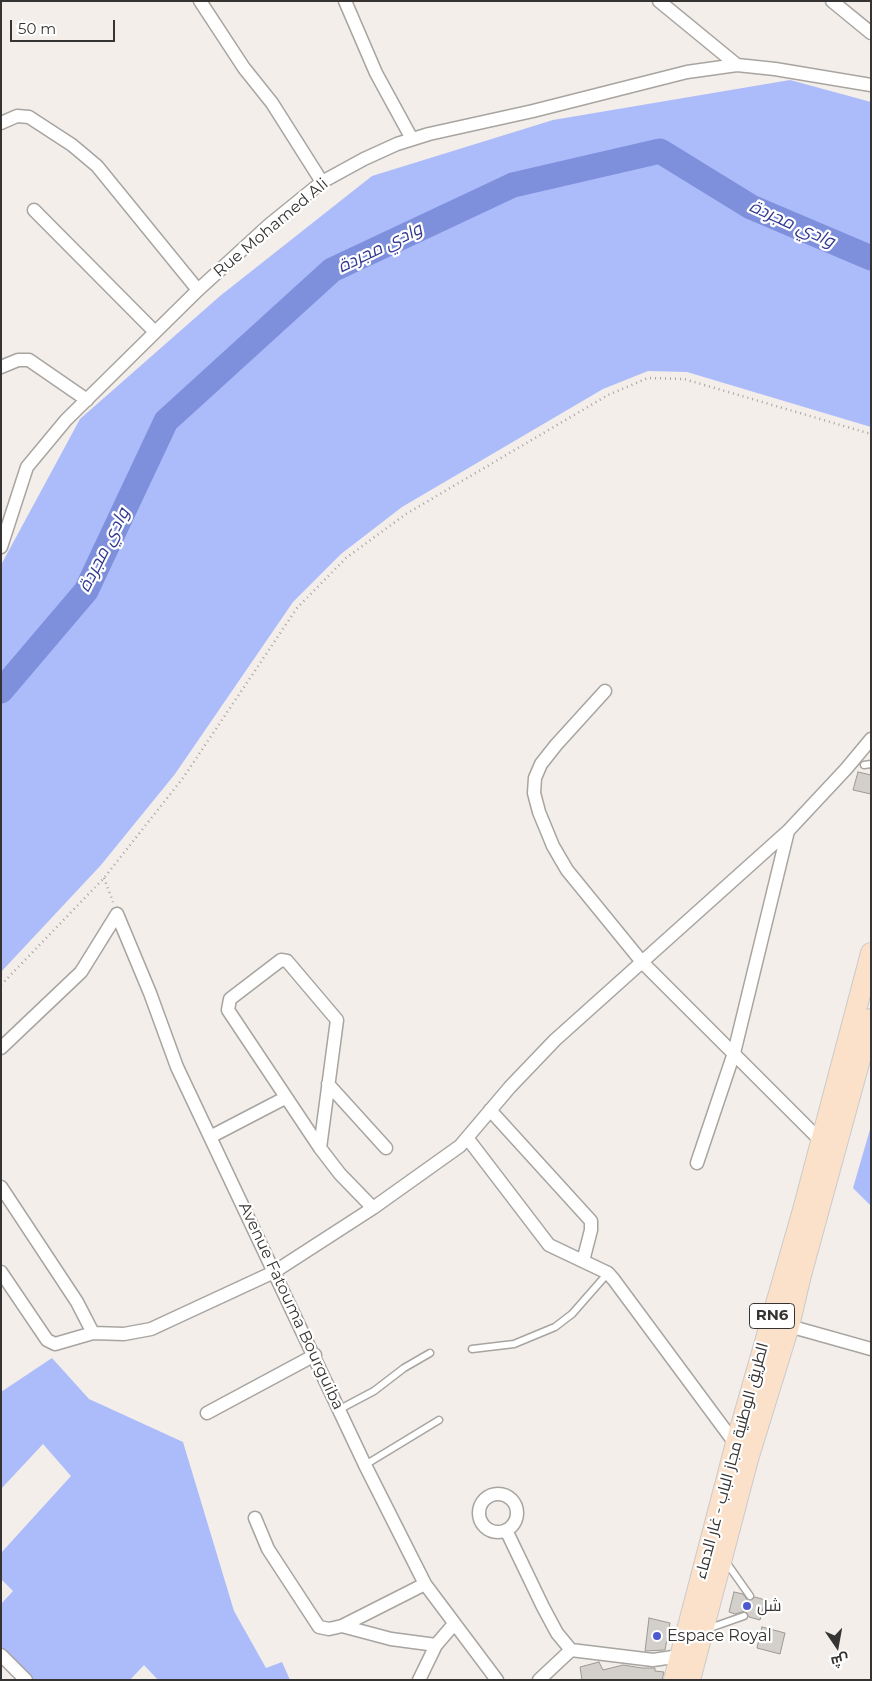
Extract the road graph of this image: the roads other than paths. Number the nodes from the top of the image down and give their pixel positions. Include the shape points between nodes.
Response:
1 (200, 1) edge
2 (345, 1) edge
3 (659, 1) edge
4 (832, 1) edge
5 (871, 33) edge
6 (737, 65) junction
7 (871, 85) edge
8 (1, 123) edge
9 (412, 139) junction
10 (322, 182) junction
11 (34, 210) dead end
12 (198, 290) junction
13 (155, 332) junction
14 (1, 367) edge
15 (87, 400) junction
16 (1, 547) edge
17 (605, 692) dead end
18 (871, 739) edge
19 (788, 831) junction
20 (871, 953) edge
21 (642, 962) junction
22 (871, 1019) edge
23 (1, 1048) edge
24 (734, 1053) junction
25 (328, 1084) junction
26 (284, 1098) junction
27 (490, 1110) junction
28 (210, 1137) junction
29 (468, 1138) junction
30 (827, 1147) junction
31 (320, 1148) junction
32 (386, 1148) dead end
33 (697, 1163) dead end
34 (1, 1187) edge
35 (373, 1208) junction
36 (583, 1261) junction
37 (1, 1272) edge
38 (274, 1272) junction
39 (608, 1273) junction
40 (793, 1273) junction
41 (789, 1326) junction
42 (93, 1333) junction
43 (472, 1349) dead end
44 (871, 1350) edge
45 (430, 1353) dead end
46 (315, 1355) junction
47 (340, 1409) junction
48 (207, 1412) dead end
49 (439, 1420) dead end
50 (736, 1443) junction
51 (748, 1459) junction
52 (365, 1465) junction
53 (255, 1518) dead end
54 (506, 1530) dead end
55 (710, 1542) junction
56 (724, 1558) junction
57 (425, 1584) junction
58 (750, 1596) dead end
59 (744, 1616) dead end
60 (454, 1624) junction
61 (342, 1626) junction
62 (694, 1634) junction
63 (436, 1645) junction
64 (571, 1650) junction
65 (1, 1655) edge
66 (680, 1656) junction
67 (653, 1660) junction
68 (22, 1678) edge
69 (680, 1679) edge
70 (419, 1680) edge
71 (498, 1680) edge
72 (538, 1680) edge

1 - 10 street
2 - 9 street via 376,72
3 - 6 street
4 - 5 street
6 - 7 street, Rue Mohamed Ali via 775,68
6 - 9 street, Rue Mohamed Ali via 642,82
8 - 12 street via 17,116 29,117 97,166
9 - 10 street, Rue Mohamed Ali via 364,159
10 - 12 street, Rue Mohamed Ali
11 - 13 street
12 - 13 street, Rue Mohamed Ali
13 - 15 street, Rue Mohamed Ali
14 - 15 street via 18,360 29,360
15 - 16 street, Rue Mohamed Ali via 27,467
17 - 21 street via 541,764 535,778 534,793 553,846 567,870
18 - 19 street
19 - 21 street
19 - 24 street
20 - 30 main road, الطريق الوطنية مجاز الباب - غار الدماء / RN6
21 - 24 street
21 - 27 street via 555,1040
22 - 30 main road, الطريق الوطنية مجاز الباب - غار الدماء / RN6
23 - 28 street, Avenue Fatouma Bourguiba via 81,972 117,914 177,1067
24 - 30 street
24 - 33 street
25 - 26 street via 337,1020 287,961 281,960 254,978 227,1004 230,1015
25 - 31 street
25 - 32 street
26 - 28 street
26 - 31 street
27 - 29 street
27 - 36 street via 591,1220 592,1230
28 - 38 street, Avenue Fatouma Bourguiba
29 - 35 street
29 - 36 street via 549,1245
30 - 40 main road, الطريق الوطنية مجاز الباب - غار الدماء / RN6
31 - 35 street
34 - 42 street via 77,1302
35 - 38 street
36 - 39 street
37 - 42 street via 51,1343
38 - 42 street via 151,1328 124,1334
38 - 46 street, Avenue Fatouma Bourguiba
39 - 43 lane via 572,1314 555,1327 514,1344
39 - 50 street
40 - 41 main road, الطريق الوطنية مجاز الباب - غار الدماء / RN6
40 - 50 main road, الطريق الوطنية مجاز الباب - غار الدماء / RN6
41 - 44 street
41 - 51 main road, الطريق الوطنية مجاز الباب - غار الدماء / RN6
45 - 47 lane
46 - 47 street, Avenue Fatouma Bourguiba
46 - 48 street
47 - 52 street, Avenue Fatouma Bourguiba
49 - 52 lane
50 - 51 street
50 - 55 main road, الطريق الوطنية مجاز الباب - غار الدماء / RN6
51 - 56 main road, الطريق الوطنية مجاز الباب - غار الدماء / RN6
52 - 57 street, Avenue Fatouma Bourguiba
53 - 61 street via 266,1545 316,1624 324,1629
54 - 64 street via 543,1607
55 - 56 lane
55 - 62 main road, الطريق الوطنية مجاز الباب - غار الدماء / RN6
56 - 58 lane
56 - 62 main road, الطريق الوطنية مجاز الباب - غار الدماء / RN6
57 - 60 street, Avenue Fatouma Bourguiba
57 - 61 street
59 - 62 lane
60 - 63 street
60 - 71 street, Avenue Fatouma Bourguiba
61 - 63 street via 391,1639
62 - 66 main road, الطريق الوطنية مجاز الباب - غار الدماء / RN6
62 - 69 main road, الطريق الوطنية مجاز الباب - غار الدماء / RN6
63 - 70 street
64 - 67 street
64 - 72 street
65 - 68 street
66 - 67 street
66 - 69 main road, الطريق الوطنية مجاز الباب - غار الدماء / RN6
67 - 69 street

